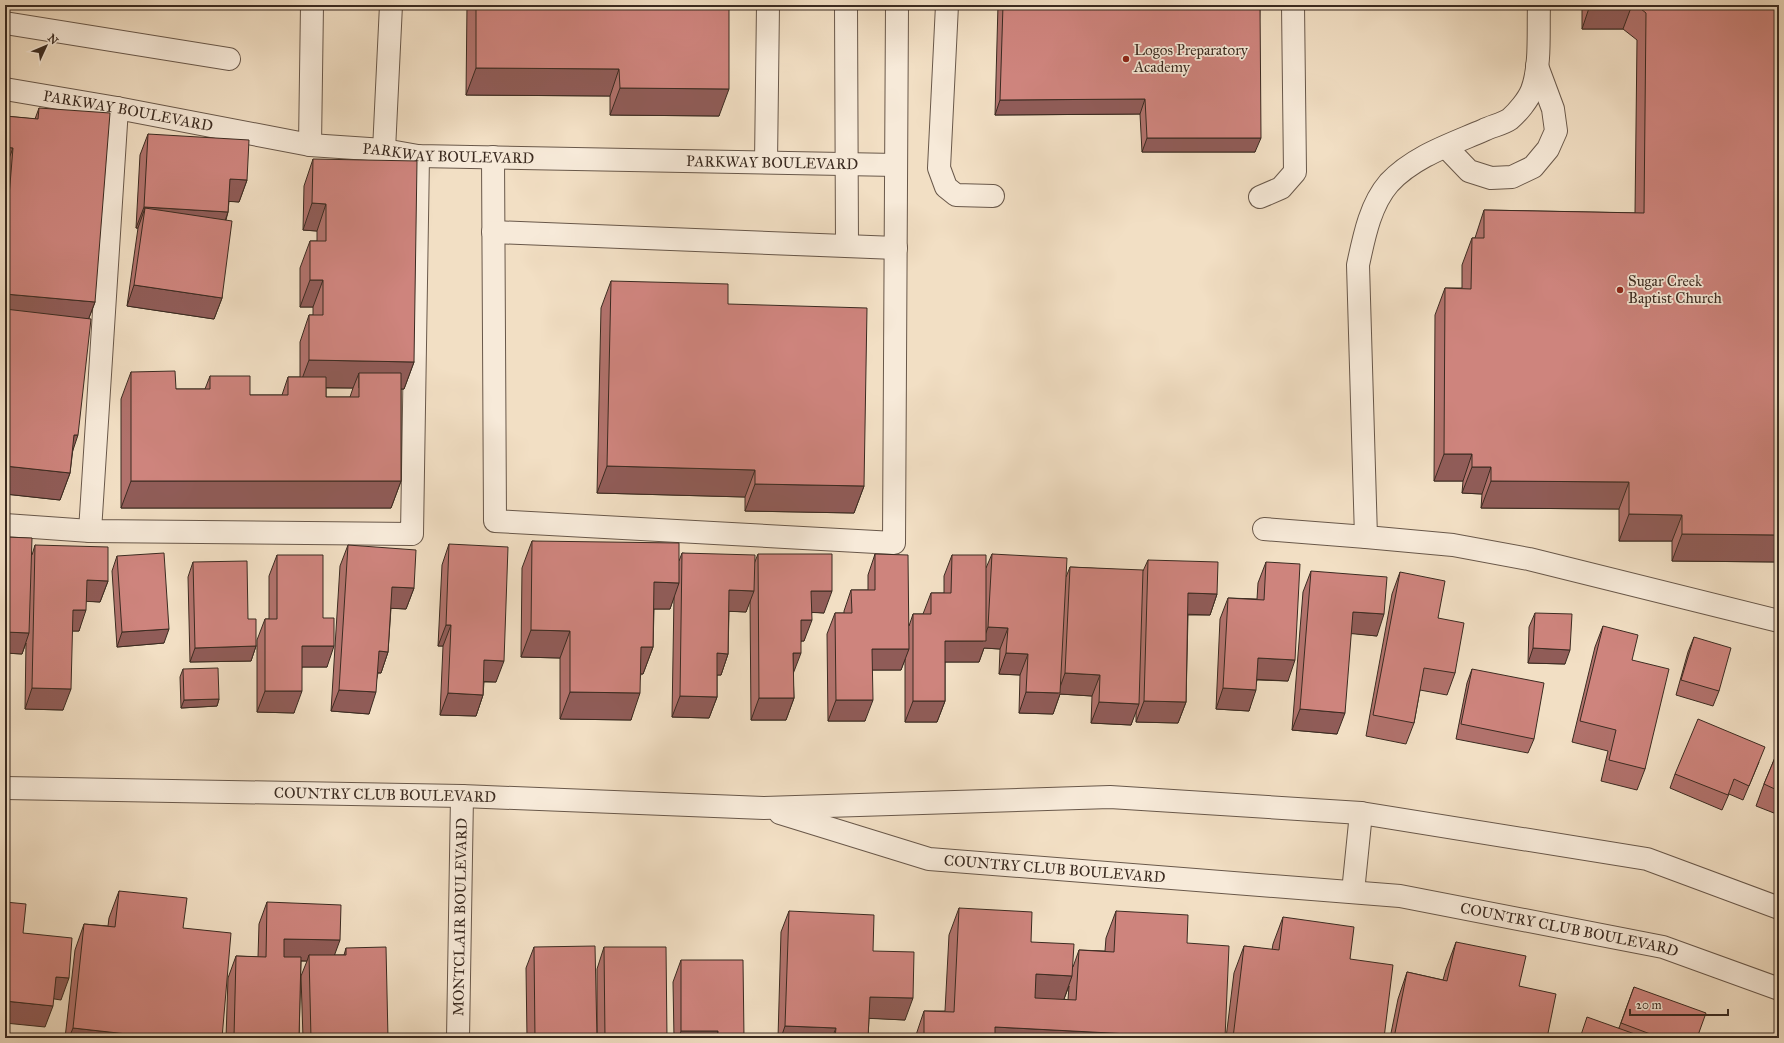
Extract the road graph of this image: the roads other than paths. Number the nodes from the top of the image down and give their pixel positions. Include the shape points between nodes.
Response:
1 (7, 5) edge
2 (312, 5) edge
3 (392, 5) edge
4 (768, 5) edge
5 (846, 5) edge
6 (897, 5) edge
7 (947, 5) edge
8 (1293, 5) edge
9 (1539, 5) edge
10 (5, 14) edge
11 (5, 23) edge
12 (230, 59) dead end
13 (1537, 66) junction
14 (5, 89) edge
15 (117, 108) junction
16 (310, 145) junction
17 (1446, 147) junction
18 (384, 150) junction
19 (418, 156) junction
20 (493, 157) junction
21 (766, 162) junction
22 (847, 164) junction
23 (896, 165) junction
24 (993, 196) dead end
25 (1260, 197) dead end
26 (493, 232) junction
27 (847, 246) junction
28 (896, 248) junction
29 (5, 525) edge
30 (1264, 529) dead end
31 (90, 531) junction
32 (1366, 537) junction
33 (1779, 621) edge
34 (5, 788) edge
35 (462, 796) junction
36 (764, 808) junction
37 (1361, 813) junction
38 (1353, 892) junction
39 (1779, 908) edge
40 (1779, 988) edge
41 (458, 1038) edge

1 - 10 street
2 - 16 street
3 - 18 street
4 - 21 street
5 - 22 street
6 - 23 street
7 - 24 street via 939,168 946,187 956,195
8 - 25 street via 1295,172 1280,188
9 - 13 street
11 - 12 street
13 - 17 street via 1532,90 1522,106 1509,119
13 - 17 street via 1553,109 1556,131 1548,149 1533,167 1512,177 1491,178 1469,171
14 - 15 street, PARKWAY BOULEVARD
15 - 16 street, PARKWAY BOULEVARD
15 - 31 street
16 - 18 street, PARKWAY BOULEVARD
17 - 32 street via 1402,171 1388,184 1373,209 1358,265
18 - 19 street, PARKWAY BOULEVARD
19 - 20 street, PARKWAY BOULEVARD
19 - 31 street via 412,534
20 - 21 street, PARKWAY BOULEVARD
20 - 26 street
21 - 22 street, PARKWAY BOULEVARD
22 - 23 street, PARKWAY BOULEVARD
22 - 27 street
23 - 28 street
26 - 27 street
26 - 28 street via 495,521 894,543
27 - 28 street
29 - 31 street
30 - 32 street
32 - 33 street via 1453,544 1529,559
34 - 35 street, COUNTRY CLUB BOULEVARD
35 - 36 street, COUNTRY CLUB BOULEVARD
35 - 41 street, MONTCLAIR BOULEVARD
36 - 37 street, COUNTRY CLUB BOULEVARD via 1110,797
36 - 38 street, COUNTRY CLUB BOULEVARD via 929,859
37 - 38 street
37 - 39 street, COUNTRY CLUB BOULEVARD via 1647,859
38 - 40 street, COUNTRY CLUB BOULEVARD via 1400,896 1663,947

